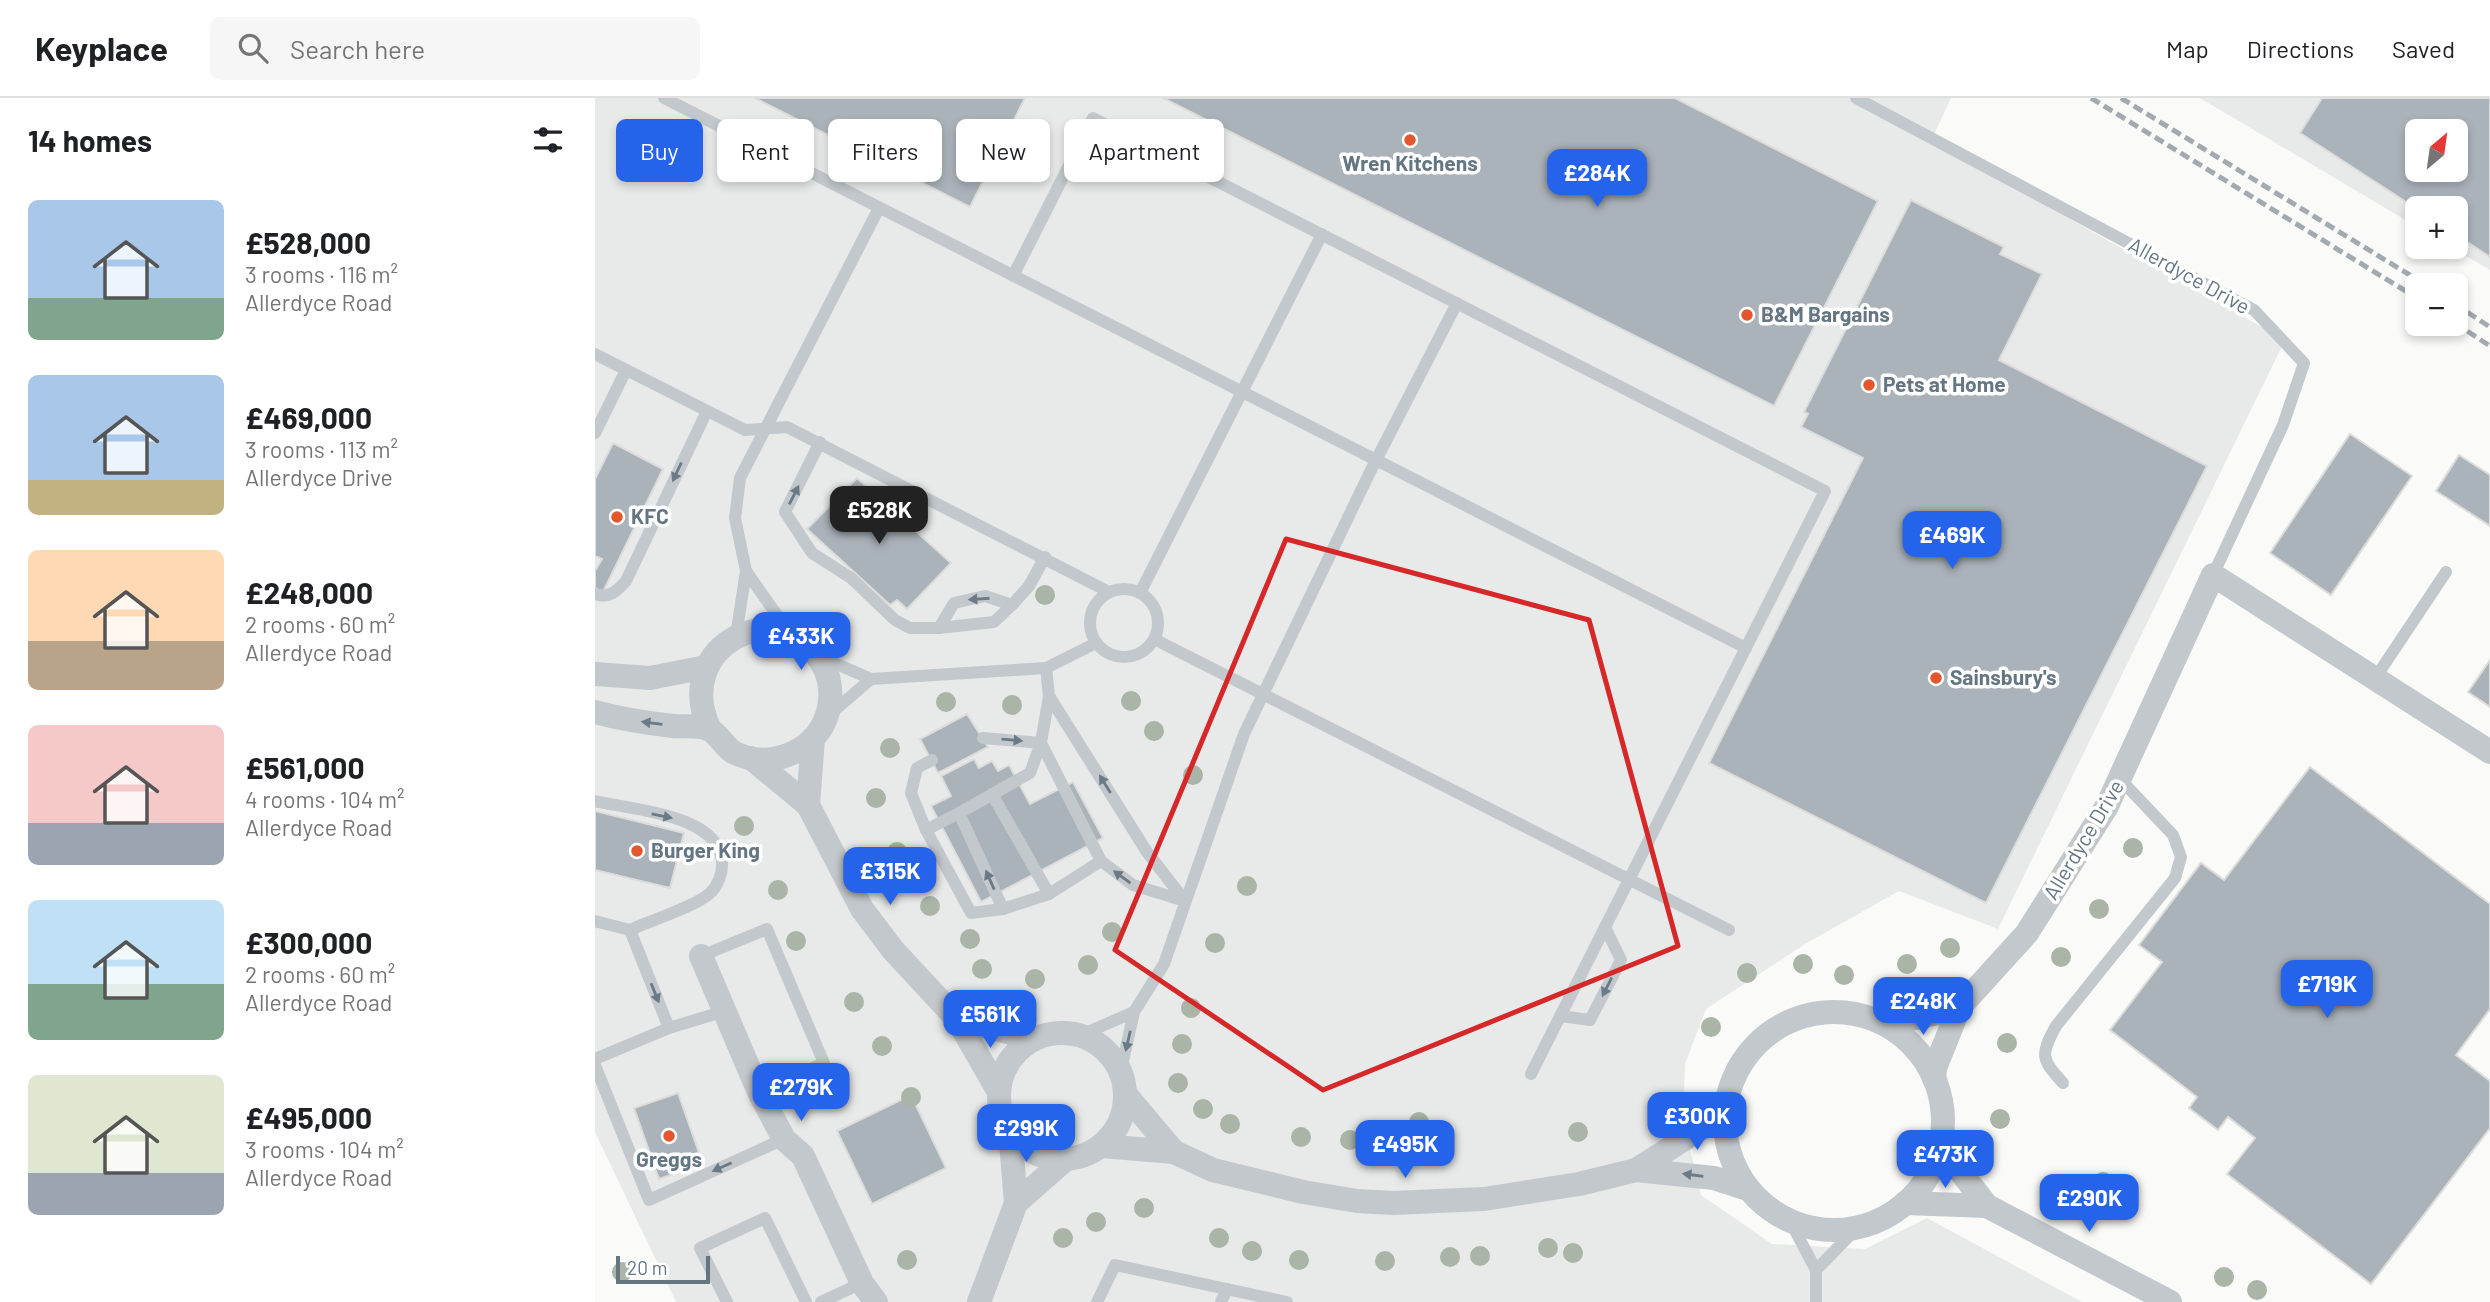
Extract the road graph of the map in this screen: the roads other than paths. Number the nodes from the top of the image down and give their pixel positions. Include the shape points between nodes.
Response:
1 (664, 98) edge
2 (1856, 98) edge
3 (879, 208) junction
4 (1322, 234) junction
5 (1013, 276) junction
6 (1457, 303) junction
7 (595, 354) edge
8 (626, 370) junction
9 (1242, 392) junction
10 (707, 411) junction
11 (764, 429) junction
12 (595, 433) edge
13 (820, 442) junction
14 (1376, 461) junction
15 (1045, 557) junction
16 (746, 571) junction
17 (2446, 572) dead end
18 (2213, 575) junction
19 (1109, 592) junction
20 (1140, 593) junction
21 (595, 594) edge
22 (1012, 605) junction
23 (939, 628) junction
24 (790, 635) junction
25 (736, 636) junction
26 (1154, 639) junction
27 (1096, 643) junction
28 (1746, 648) junction
29 (818, 656) junction
30 (706, 667) junction
31 (1046, 668) junction
32 (595, 674) edge
33 (2376, 677) junction
34 (871, 679) junction
35 (1262, 694) junction
36 (1049, 696) junction
37 (595, 712) edge
38 (827, 717) junction
39 (710, 730) junction
40 (983, 738) dead end
41 (813, 739) junction
42 (1041, 743) junction
43 (2490, 752) edge
44 (751, 758) junction
45 (932, 760) dead end
46 (2121, 780) junction
47 (992, 794) junction
48 (595, 802) edge
49 (809, 805) junction
50 (959, 813) junction
51 (926, 830) junction
52 (1101, 861) junction
53 (1629, 879) junction
54 (1049, 894) junction
55 (1185, 901) junction
56 (1003, 909) junction
57 (595, 921) edge
58 (1605, 927) junction
59 (630, 930) junction
60 (1729, 930) dead end
61 (701, 956) joint
62 (1959, 1008) junction
63 (725, 1011) junction
64 (1134, 1012) junction
65 (1560, 1016) junction
66 (957, 1018) junction
67 (1871, 1019) junction
68 (669, 1028) junction
69 (1081, 1035) junction
70 (1034, 1039) junction
71 (595, 1059) edge
72 (595, 1065) edge
73 (1121, 1070) junction
74 (1531, 1074) dead end
75 (1934, 1079) junction
76 (2063, 1083) dead end
77 (759, 1092) junction
78 (999, 1092) junction
79 (1126, 1095) junction
80 (1725, 1113) junction
81 (1010, 1131) junction
82 (784, 1139) junction
83 (1940, 1145) junction
84 (1102, 1146) junction
85 (1174, 1152) junction
86 (1066, 1159) junction
87 (1636, 1170) junction
88 (1748, 1189) junction
89 (1016, 1203) junction
90 (1906, 1203) junction
91 (1987, 1206) junction
92 (1790, 1221) junction
93 (1857, 1228) junction
94 (1816, 1270) junction
95 (1227, 1289) junction
96 (869, 1292) edge
97 (727, 1302) edge
98 (806, 1302) edge
99 (821, 1302) edge
100 (979, 1302) edge
101 (1097, 1302) edge
102 (1221, 1302) edge
103 (1287, 1302) edge
104 (1817, 1302) edge
105 (2170, 1302) edge

1 - 3 lane
2 - 18 lane, Allerdyce Drive via 2254,310 2304,363 2283,425
3 - 5 lane
3 - 11 lane
4 - 5 lane via 1094,118
4 - 6 lane
4 - 9 lane
5 - 9 lane
6 - 14 lane
6 - 28 lane via 1825,491
7 - 8 lane
8 - 10 lane
8 - 12 lane
9 - 14 lane
9 - 20 lane
10 - 11 lane via 745,430
10 -> 21 lane via 626,581 616,592
11 - 13 lane via 787,427
11 - 16 lane via 740,478 735,518
13 - 15 lane
23 -> 13 lane via 910,628 895,620 851,578 812,553 789,520 785,512
14 - 28 lane
14 - 35 lane
15 - 19 lane
15 - 22 lane
16 - 24 lane
16 - 25 lane
17 - 33 lane
18 - 33 street
18 - 46 street, Allerdyce Drive
19 - 20 lane
19 - 27 lane via 1090,614
20 - 26 lane via 1149,599 1158,618
22 - 23 lane via 994,622
22 -> 23 lane via 985,596 954,603
24 - 25 street via 773,630
24 - 29 street
25 - 30 street
26 - 27 lane via 1147,648 1126,657 1115,656
26 - 35 lane
27 - 31 lane
28 - 53 lane
29 - 34 lane
29 - 38 street via 830,685
30 - 32 street via 650,678
30 - 39 street via 700,699
31 - 34 lane
31 - 36 lane
33 - 43 street
34 - 38 lane
35 - 53 lane
35 - 55 lane
36 - 42 lane
55 -> 36 lane via 1147,852
39 -> 37 street
38 - 41 street
39 - 44 street via 721,743
40 -> 42 lane
41 - 44 street via 785,757
41 - 49 street
42 - 47 lane via 1030,773
42 - 52 lane
44 - 49 street
45 - 51 lane via 917,768 911,793
46 - 62 street, Allerdyce Drive via 2027,933
46 - 76 lane via 2172,835 2181,857 2175,878 2056,1026 2044,1048 2046,1065
47 - 50 lane
47 - 54 lane
48 -> 59 lane via 704,828 722,855 723,870 708,895
49 - 66 street via 862,909 893,950
50 - 51 lane
56 -> 50 lane
51 - 56 lane via 971,913
52 - 54 lane
55 -> 52 lane via 1133,886
53 - 58 lane
53 - 60 lane
54 - 56 lane
55 - 64 lane via 1164,964
57 - 59 lane
58 - 65 lane
58 -> 65 lane via 1621,960 1590,1020
59 -> 68 lane
61 - 63 street
61 - 77 lane via 767,929 824,1063
62 - 67 street via 1911,1018
62 - 75 street, Allerdyce Drive
63 - 68 lane
63 - 77 street
64 - 69 lane
64 -> 73 lane
65 - 74 lane
66 - 70 street
66 - 78 street
67 - 75 street via 1915,1049
67 - 80 street via 1827,1012 1794,1020 1765,1036 1737,1070
68 - 71 lane
69 - 70 street via 1057,1032
69 - 73 street via 1111,1054
70 - 78 street via 1009,1060
82 -> 72 lane via 649,1200
73 - 79 street
75 - 83 street via 1942,1112
77 - 82 street
78 - 81 street
79 - 84 street via 1124,1114
79 - 85 street
80 - 87 street
80 - 88 street via 1729,1153
81 - 86 street via 1034,1153
81 - 89 street
82 - 96 street via 803,1156
83 - 90 street via 1931,1171
83 - 91 street
84 - 85 street
84 - 86 street
85 - 87 street via 1213,1170 1303,1192 1393,1203 1484,1199
86 - 89 street
88 -> 87 street via 1714,1178
88 - 92 street
89 - 100 street
90 - 91 street
90 - 93 street via 1875,1223
91 - 105 street
92 - 93 street via 1811,1228
92 - 94 lane
93 - 94 lane
94 - 104 lane
95 - 101 lane via 1115,1265
95 - 102 lane
95 - 103 lane
96 - 99 lane
97 - 98 lane via 700,1248 765,1218

